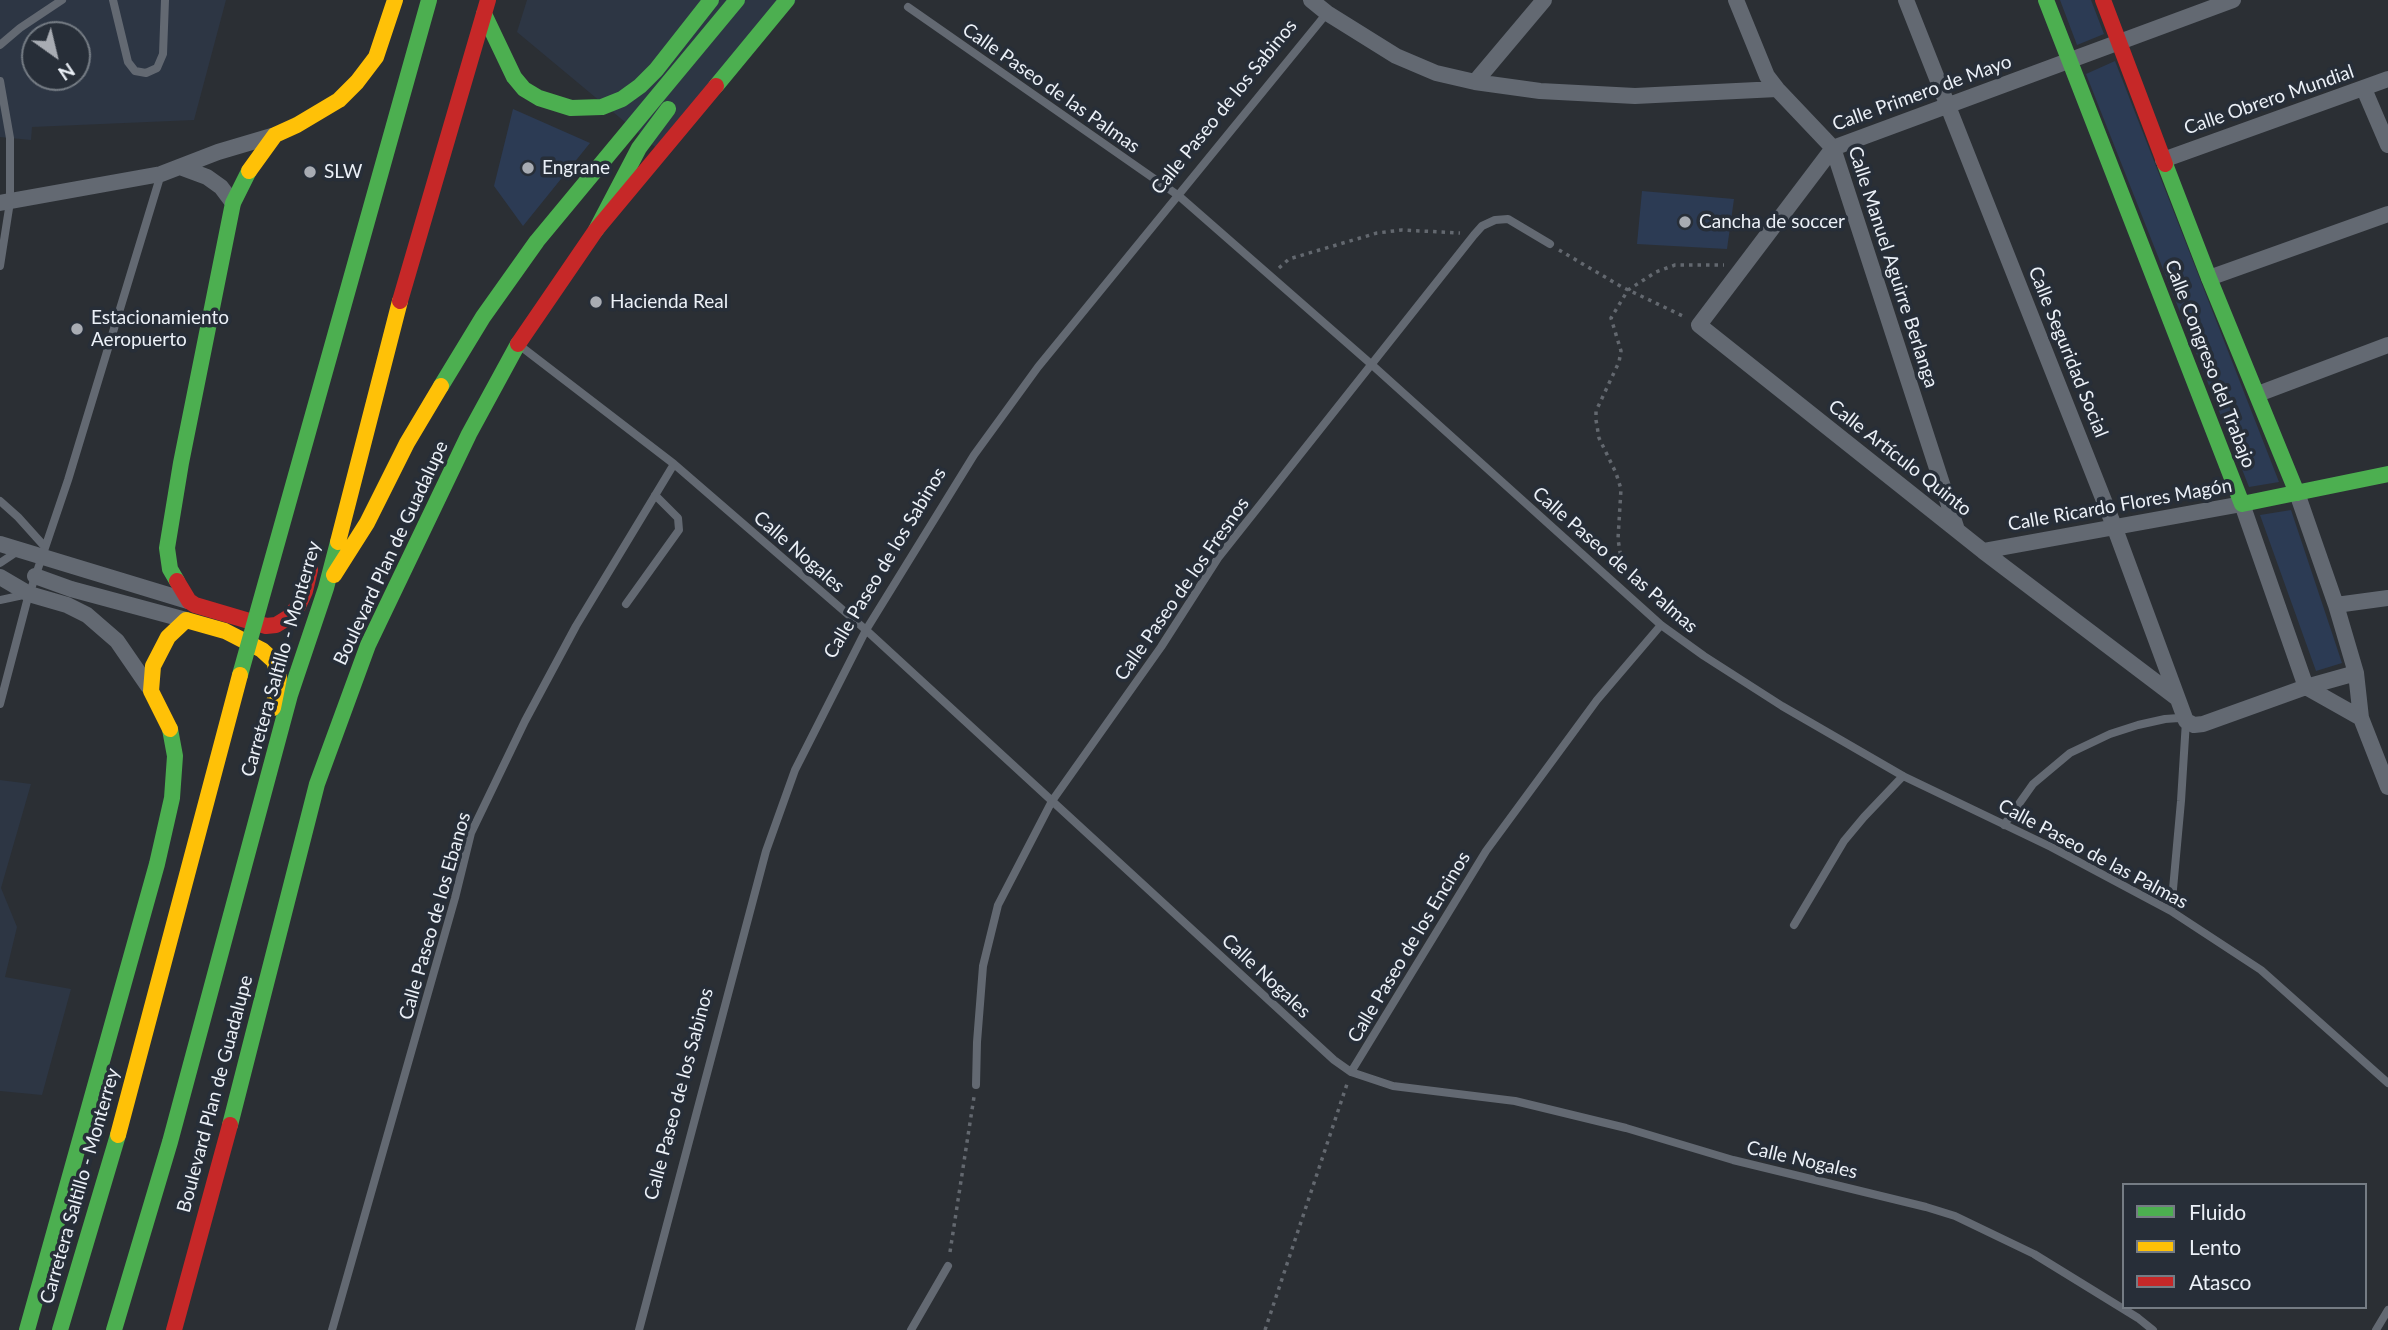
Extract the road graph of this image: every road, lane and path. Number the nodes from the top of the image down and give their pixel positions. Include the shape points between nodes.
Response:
1 (62, 0) edge
2 (113, 0) edge
3 (165, 0) edge
4 (395, 0) edge
5 (429, 0) edge
6 (711, 0) edge
7 (737, 0) edge
8 (787, 0) edge
9 (1311, 0) edge
10 (1544, 0) edge
11 (1736, 0) edge
12 (1906, 0) edge
13 (2046, 0) edge
14 (2103, 0) edge
15 (2233, 0) edge
16 (1332, 6) edge
17 (486, 7) edge
18 (908, 7) dead end
19 (2119, 43) junction
20 (0, 45) edge
21 (2069, 61) junction
22 (2388, 79) edge
23 (0, 82) edge
24 (1475, 82) junction
25 (1777, 89) junction
26 (2364, 89) junction
27 (674, 102) dead end
28 (1947, 105) junction
29 (3, 107) edge
30 (275, 135) junction
31 (2388, 145) edge
32 (1833, 148) junction
33 (2163, 160) junction
34 (180, 167) junction
35 (0, 170) edge
36 (10, 170) junction
37 (161, 174) junction
38 (1179, 196) junction
39 (3, 203) edge
40 (233, 203) junction
41 (2388, 214) edge
42 (596, 230) junction
43 (1476, 233) junction
44 (1550, 244) joint
45 (0, 266) edge
46 (1744, 266) junction
47 (1270, 276) junction
48 (2209, 278) junction
49 (1629, 290) junction
50 (1699, 325) junction
51 (518, 344) junction
52 (2388, 345) edge
53 (386, 350) junction
54 (1371, 364) junction
55 (361, 388) dead end
56 (2258, 394) junction
57 (674, 464) junction
58 (2388, 474) edge
59 (2297, 493) junction
60 (655, 495) junction
61 (2, 502) edge
62 (2242, 504) junction
63 (2114, 526) junction
64 (1957, 530) junction
65 (0, 544) edge
66 (22, 549) junction
67 (1983, 551) junction
68 (43, 552) junction
69 (314, 552) dead end
70 (0, 563) edge
71 (36, 576) junction
72 (0, 577) edge
73 (326, 588) junction
74 (29, 594) junction
75 (1629, 596) junction
76 (2388, 598) edge
77 (0, 600) edge
78 (189, 601) junction
79 (626, 604) dead end
80 (2336, 605) junction
81 (186, 621) junction
82 (1661, 625) junction
83 (866, 630) junction
84 (2356, 673) junction
85 (2306, 687) junction
86 (151, 691) junction
87 (2177, 698) junction
88 (0, 704) edge
89 (2361, 718) junction
90 (2186, 721) junction
91 (1903, 776) junction
92 (2388, 787) edge
93 (1052, 801) junction
94 (2004, 825) junction
95 (2171, 911) junction
96 (1794, 925) dead end
97 (1351, 1072) junction
98 (2388, 1083) edge
99 (976, 1085) joint
100 (170, 1142) junction
101 (948, 1266) joint
102 (2122, 1308) edge
103 (2123, 1309) edge
104 (2388, 1310) edge
105 (27, 1330) edge
106 (60, 1330) edge
107 (114, 1330) edge
108 (174, 1330) edge
109 (332, 1330) edge
110 (639, 1330) edge
111 (911, 1330) edge
112 (1265, 1330) edge
113 (2153, 1330) edge
114 (2376, 1330) edge

1 - 20 lane
2 - 3 lane via 128,62 135,71 146,73 157,68 163,54
4 - 30 main road via 376,57 357,82 339,100
5 - 106 main road, Carretera Saltillo - Monterrey, bridge via 248,647 118,1135
6 - 17 main road via 640,86 602,107 571,107 539,99 524,89 514,77
7 - 73 main road, Boulevard Plan de Guadalupe via 537,241 483,317
8 - 42 main road, Boulevard Plan de Guadalupe
9 - 16 street
10 - 24 street
11 - 25 street, Calle Manuel Aguirre Berlanga
12 - 28 street, Calle Seguridad Social
13 - 21 main road, Calle Congreso del Trabajo
14 - 19 main road, Calle Congreso del Trabajo
15 - 19 street, Calle Primero de Mayo
16 - 24 street via 1396,56 1436,73
16 - 38 lane, Calle Paseo de los Sabinos
17 - 53 main road, Carretera Saltillo - Monterrey
18 - 38 lane, Calle Paseo de las Palmas
19 - 21 street, Calle Primero de Mayo
19 - 33 main road, Calle Congreso del Trabajo
21 - 28 street, Calle Primero de Mayo
21 - 62 main road, Calle Congreso del Trabajo
22 - 26 street, Calle Obrero Mundial
23 - 29 lane
24 - 25 street via 1635,96
25 - 32 street, Calle Manuel Aguirre Berlanga
26 - 31 street
26 - 33 street, Calle Obrero Mundial
27 - 42 main road via 633,159
28 - 32 street, Calle Primero de Mayo
28 - 63 street, Calle Seguridad Social
29 - 36 lane via 10,138
30 - 34 street
30 - 40 main road via 243,180
32 - 46 street, Calle Primero de Mayo
32 - 64 street, Calle Manuel Aguirre Berlanga
33 - 48 main road, Calle Congreso del Trabajo
34 - 37 street
34 - 40 street via 221,187
35 - 36 lane
36 - 39 lane
37 - 39 street
37 - 68 lane
38 - 47 lane, Calle Paseo de las Palmas
38 - 83 lane, Calle Paseo de los Sabinos via 1038,367 982,444
39 - 45 lane
40 - 78 main road via 167,548 170,569
41 - 48 street
42 - 51 main road, Boulevard Plan de Guadalupe
43 - 44 lane, Calle Paseo de los Fresnos via 1495,220 1508,219
43 - 47 path via 1377,233 1289,260
43 - 54 lane, Calle Paseo de los Fresnos
44 - 49 path
46 - 49 path via 1675,265
46 - 50 street, Calle Primero de Mayo
47 - 54 lane, Calle Paseo de las Palmas
48 - 56 main road, Calle Congreso del Trabajo
49 - 50 path
49 - 75 path via 1611,318 1621,351 1596,411 1599,438 1621,489 1619,560
50 - 64 street, Calle Artículo Quinto
51 - 57 lane, Calle Nogales
51 - 108 main road, Boulevard Plan de Guadalupe via 469,434 368,645 317,784
52 - 56 street
53 - 55 main road
53 - 73 main road, Carretera Saltillo - Monterrey
54 - 75 lane, Calle Paseo de las Palmas
54 - 93 lane, Calle Paseo de los Fresnos via 1219,558
56 - 59 main road, Calle Congreso del Trabajo
57 - 60 lane, Calle Paseo de los Ebanos
57 - 83 lane, Calle Nogales
58 - 59 main road, Calle Ricardo Flores Magón
59 - 62 main road, Calle Ricardo Flores Magón
59 - 80 street, Calle Congreso del Trabajo
60 - 79 lane via 678,519 679,530
60 - 109 lane, Calle Paseo de los Ebanos via 576,626 471,833
61 - 68 lane
62 - 63 street, Calle Ricardo Flores Magón
62 - 85 street, Calle Congreso del Trabajo
63 - 67 street, Calle Ricardo Flores Magón
63 - 87 street, Calle Seguridad Social
64 - 67 street, Calle Artículo Quinto
65 - 66 street
66 - 68 street
66 - 70 lane
67 - 87 street, Calle Artículo Quinto
68 - 71 lane
68 - 78 street
69 - 78 main road via 298,606 276,625 256,624
71 - 74 lane
71 - 81 street
72 - 74 street
73 - 100 main road, Carretera Saltillo - Monterrey via 290,695
74 - 77 lane
74 - 86 street via 88,615 117,641
74 - 88 lane
75 - 82 lane, Calle Paseo de las Palmas
76 - 80 street
80 - 84 street, Calle Congreso del Trabajo
81 - 86 main road via 157,655
81 - 100 main road via 225,631 262,650 274,661 279,678 169,1089 166,1116
82 - 91 lane, Calle Paseo de las Palmas via 1782,706
82 - 97 lane, Calle Paseo de los Encinos via 1597,700 1486,851
83 - 93 lane, Calle Nogales
83 - 110 lane, Calle Paseo de los Sabinos via 794,770 766,851
84 - 85 street
84 - 89 street, Calle Congreso del Trabajo
85 - 89 street
85 - 90 street via 2203,724
86 - 105 main road via 171,732 175,756 172,798
87 - 90 street, Calle Seguridad Social
89 - 92 street, Calle Congreso del Trabajo
90 - 94 lane via 2165,719 2138,725 2070,753 2034,785
90 - 95 lane
91 - 94 lane, Calle Paseo de las Palmas
91 - 96 lane via 1844,841
93 - 97 lane, Calle Nogales
93 - 99 lane, Calle Paseo de los Fresnos via 998,905 983,966
94 - 95 lane, Calle Paseo de las Palmas
95 - 98 lane, Calle Paseo de las Palmas via 2261,970
97 - 102 lane, Calle Nogales via 1393,1086 1515,1101 1926,1207 2034,1254
97 - 112 path, Calle Paseo de los Encinos
99 - 101 path
100 - 107 main road, Carretera Saltillo - Monterrey
101 - 111 lane
103 - 113 lane, Calle Nogales
104 - 114 lane

